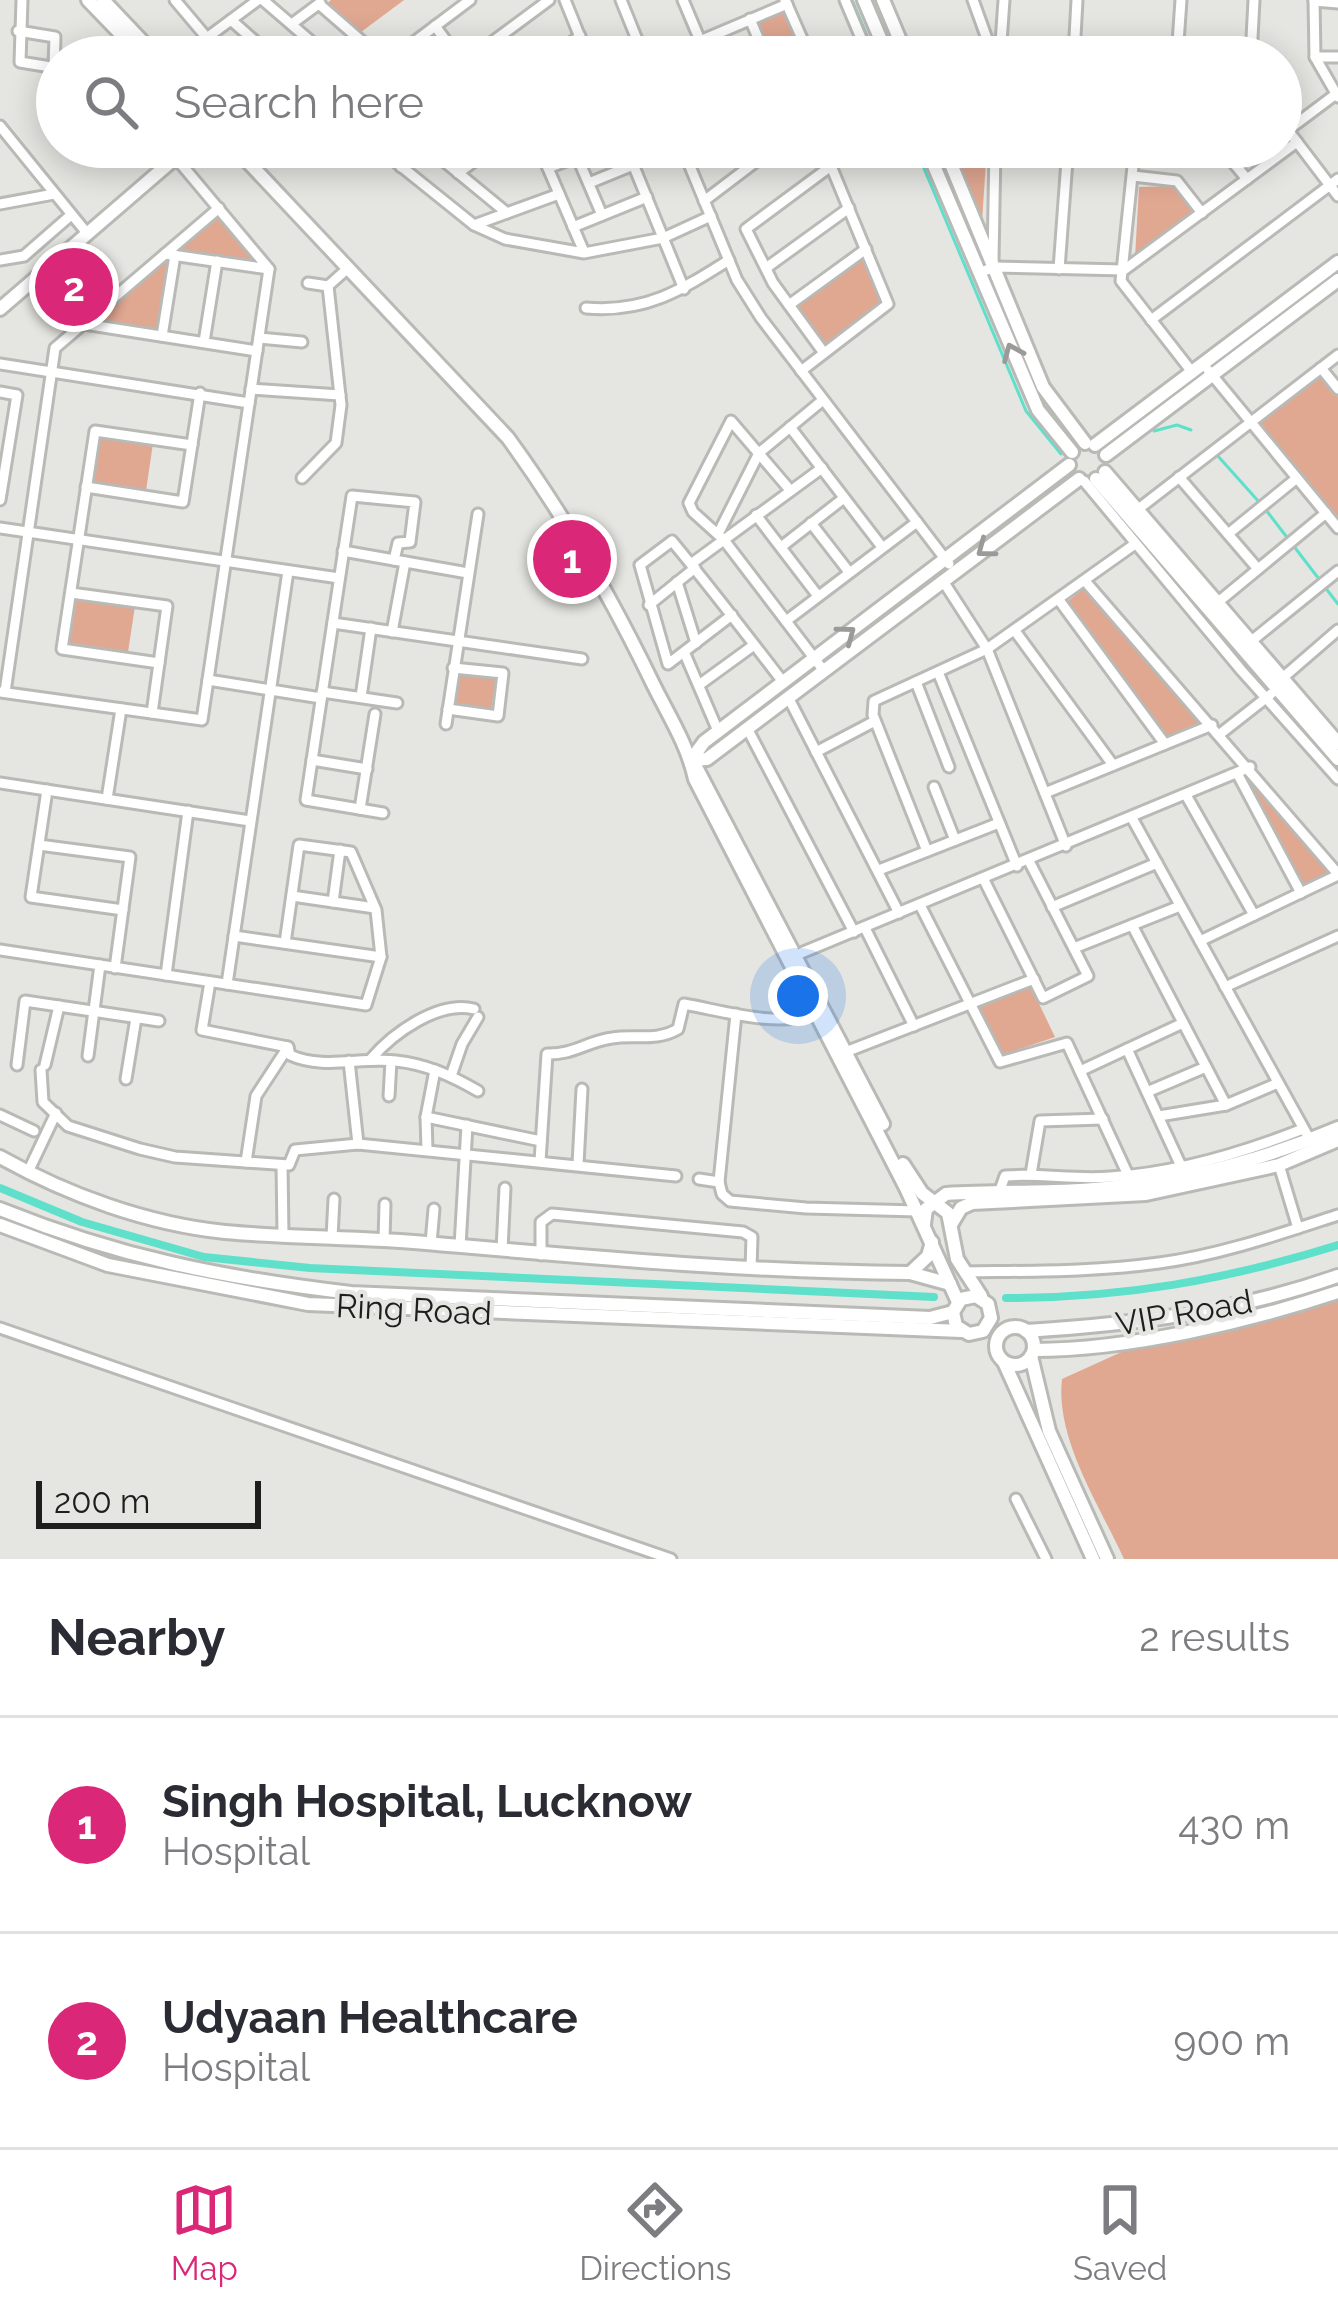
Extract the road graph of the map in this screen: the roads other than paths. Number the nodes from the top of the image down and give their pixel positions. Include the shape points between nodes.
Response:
1 (22, 0) edge
2 (88, 0) edge
3 (103, 0) edge
4 (175, 0) edge
5 (261, 0) edge
6 (549, 0) edge
7 (565, 0) edge
8 (621, 0) edge
9 (683, 0) edge
10 (844, 0) edge
11 (865, 0) edge
12 (884, 0) edge
13 (973, 0) edge
14 (1004, 0) edge
15 (1077, 0) edge
16 (1181, 0) edge
17 (1254, 0) edge
18 (1314, 0) edge
19 (322, 2) edge
20 (462, 2) edge
21 (786, 2) edge
22 (1338, 3) edge
23 (750, 19) junction
24 (231, 20) junction
25 (292, 23) junction
26 (435, 26) junction
27 (18, 31) junction
28 (49, 36) edge
29 (122, 36) edge
30 (137, 36) edge
31 (205, 36) edge
32 (210, 36) edge
33 (249, 36) edge
34 (306, 36) edge
35 (356, 36) edge
36 (422, 36) edge
37 (442, 36) edge
38 (500, 36) edge
39 (580, 36) edge
40 (636, 36) edge
41 (698, 36) edge
42 (711, 36) edge
43 (757, 36) edge
44 (801, 36) edge
45 (860, 36) edge
46 (880, 36) edge
47 (899, 36) edge
48 (990, 36) edge
49 (999, 36) edge
50 (1075, 36) edge
51 (1178, 36) edge
52 (1252, 36) edge
53 (1315, 57) junction
54 (1338, 58) edge
55 (36, 66) edge
56 (1337, 95) edge
57 (1302, 115) edge
58 (0, 126) edge
59 (14, 142) junction
60 (0, 145) edge
61 (1302, 147) edge
62 (156, 168) edge
63 (187, 168) edge
64 (253, 168) edge
65 (402, 168) edge
66 (452, 168) edge
67 (465, 168) edge
68 (582, 168) edge
69 (626, 168) edge
70 (634, 168) edge
71 (691, 168) edge
72 (747, 168) edge
73 (828, 168) edge
74 (832, 168) edge
75 (935, 168) edge
76 (953, 168) edge
77 (995, 168) edge
78 (1066, 168) edge
79 (1134, 168) edge
80 (1238, 168) edge
81 (1262, 168) edge
82 (548, 169) edge
83 (458, 173) junction
84 (1133, 176) junction
85 (1247, 179) junction
86 (1333, 181) edge
87 (589, 183) junction
88 (55, 194) junction
89 (559, 194) junction
90 (1338, 196) edge
91 (646, 197) junction
92 (704, 201) junction
93 (0, 204) edge
94 (218, 208) junction
95 (849, 208) junction
96 (508, 213) junction
97 (1202, 213) junction
98 (71, 215) junction
99 (602, 215) junction
100 (711, 216) junction
101 (474, 225) junction
102 (573, 227) junction
103 (84, 230) junction
104 (663, 238) junction
105 (866, 249) junction
106 (584, 253) junction
107 (170, 255) junction
108 (0, 260) edge
109 (729, 260) junction
110 (218, 261) junction
111 (1338, 262) edge
112 (994, 267) junction
113 (766, 268) junction
114 (269, 269) junction
115 (347, 269) junction
116 (1059, 269) junction
117 (1124, 270) junction
118 (979, 273) junction
119 (1338, 280) edge
120 (308, 283) dead end
121 (328, 286) junction
122 (684, 289) junction
123 (0, 298) edge
124 (789, 305) junction
125 (586, 308) dead end
126 (0, 310) edge
127 (1151, 320) junction
128 (83, 324) junction
129 (162, 336) junction
130 (259, 338) junction
131 (302, 342) dead end
132 (204, 343) junction
133 (257, 350) junction
134 (824, 353) junction
135 (1338, 355) edge
136 (0, 364) edge
137 (1322, 368) junction
138 (1202, 370) junction
139 (51, 371) junction
140 (801, 371) junction
141 (251, 388) junction
142 (1338, 389) edge
143 (0, 392) edge
144 (200, 393) junction
145 (340, 395) junction
146 (823, 400) junction
147 (249, 404) junction
148 (1251, 422) junction
149 (790, 427) junction
150 (5, 439) edge
151 (192, 445) junction
152 (1085, 452) junction
153 (759, 453) junction
154 (4, 454) edge
155 (822, 468) junction
156 (1179, 477) junction
157 (302, 478) dead end
158 (1091, 478) junction
159 (1297, 478) junction
160 (86, 487) junction
161 (790, 490) junction
162 (844, 498) junction
163 (0, 500) edge
164 (1137, 509) junction
165 (1326, 513) junction
166 (478, 514) dead end
167 (757, 515) junction
168 (917, 522) junction
169 (811, 523) junction
170 (0, 528) edge
171 (1338, 529) edge
172 (28, 532) junction
173 (1228, 534) junction
174 (721, 537) junction
175 (79, 540) junction
176 (1135, 544) junction
177 (781, 547) junction
178 (882, 547) junction
179 (343, 551) junction
180 (945, 559) junction
181 (400, 561) junction
182 (225, 562) junction
183 (693, 566) junction
184 (1258, 569) junction
185 (288, 571) junction
186 (1338, 571) edge
187 (849, 572) junction
188 (468, 573) junction
189 (949, 576) junction
190 (339, 578) junction
191 (1085, 581) junction
192 (676, 582) junction
193 (70, 593) junction
194 (818, 596) junction
195 (1059, 600) junction
196 (1217, 602) junction
197 (649, 604) junction
198 (732, 615) junction
199 (786, 621) junction
200 (333, 623) junction
201 (370, 628) junction
202 (1338, 630) edge
203 (1015, 631) junction
204 (392, 632) junction
205 (1327, 639) junction
206 (457, 641) junction
207 (696, 643) junction
208 (754, 645) junction
209 (1246, 645) junction
210 (507, 648) junction
211 (987, 649) junction
212 (1338, 652) edge
213 (685, 654) junction
214 (814, 658) junction
215 (582, 659) dead end
216 (159, 663) junction
217 (453, 668) junction
218 (824, 670) junction
219 (938, 672) junction
220 (503, 673) junction
221 (208, 680) junction
222 (783, 682) junction
223 (916, 682) junction
224 (699, 685) junction
225 (1274, 688) junction
226 (270, 690) junction
227 (3, 692) edge
228 (322, 695) junction
229 (361, 697) junction
230 (788, 697) junction
231 (397, 703) dead end
232 (121, 709) junction
233 (448, 710) junction
234 (152, 713) junction
235 (375, 714) dead end
236 (875, 721) junction
237 (446, 724) dead end
238 (748, 728) junction
239 (1216, 730) junction
240 (718, 731) junction
241 (1338, 743) edge
242 (1166, 744) junction
243 (816, 752) junction
244 (1338, 759) edge
245 (312, 760) junction
246 (691, 760) junction
247 (1113, 765) junction
248 (949, 767) dead end
249 (1250, 767) junction
250 (367, 769) junction
251 (1237, 773) junction
252 (1338, 779) edge
253 (0, 783) edge
254 (934, 787) dead end
255 (46, 790) junction
256 (1045, 793) junction
257 (1186, 795) junction
258 (107, 799) junction
259 (360, 809) junction
260 (188, 811) junction
261 (383, 813) dead end
262 (1132, 818) junction
263 (250, 820) junction
264 (999, 823) junction
265 (955, 840) junction
266 (39, 845) junction
267 (1066, 846) junction
268 (340, 850) junction
269 (927, 851) junction
270 (1028, 861) junction
271 (1157, 863) junction
272 (1016, 866) junction
273 (879, 870) junction
274 (1338, 874) edge
275 (984, 880) junction
276 (1301, 892) junction
277 (292, 896) junction
278 (333, 902) junction
279 (920, 905) junction
280 (1180, 906) junction
281 (1052, 907) junction
282 (375, 908) junction
283 (123, 910) junction
284 (899, 914) junction
285 (1254, 916) junction
286 (1132, 925) junction
287 (860, 930) junction
288 (234, 936) junction
289 (1338, 936) edge
290 (1200, 941) junction
291 (285, 943) junction
292 (1074, 948) junction
293 (0, 950) edge
294 (381, 957) junction
295 (792, 957) junction
296 (100, 965) junction
297 (115, 968) junction
298 (166, 975) junction
299 (1034, 979) junction
300 (210, 982) junction
301 (227, 984) junction
302 (1225, 987) junction
303 (970, 1004) junction
304 (59, 1006) junction
305 (94, 1011) junction
306 (736, 1014) junction
307 (817, 1014) junction
308 (136, 1018) junction
309 (159, 1021) dead end
310 (1183, 1023) junction
311 (914, 1026) junction
312 (288, 1047) junction
313 (1126, 1049) junction
314 (842, 1054) junction
315 (88, 1055) dead end
316 (371, 1060) junction
317 (349, 1061) junction
318 (391, 1061) junction
319 (17, 1065) dead end
320 (1206, 1067) junction
321 (435, 1070) junction
322 (1080, 1071) junction
323 (451, 1076) junction
324 (126, 1079) dead end
325 (1278, 1083) junction
326 (582, 1089) dead end
327 (478, 1091) dead end
328 (1147, 1092) junction
329 (389, 1096) dead end
330 (1226, 1105) junction
331 (56, 1113) junction
332 (0, 1114) edge
333 (1159, 1116) junction
334 (426, 1117) junction
335 (1102, 1119) junction
336 (467, 1125) junction
337 (1338, 1128) edge
338 (34, 1131) dead end
339 (1307, 1134) junction
340 (1338, 1140) edge
341 (541, 1141) junction
342 (358, 1144) junction
343 (427, 1150) junction
344 (466, 1154) junction
345 (0, 1157) edge
346 (539, 1161) junction
347 (246, 1162) junction
348 (578, 1164) junction
349 (282, 1165) junction
350 (1279, 1165) junction
351 (1181, 1166) junction
352 (28, 1172) junction
353 (1031, 1174) junction
354 (1128, 1175) junction
355 (676, 1176) dead end
356 (699, 1179) dead end
357 (719, 1182) junction
358 (505, 1188) dead end
359 (1000, 1190) junction
360 (334, 1199) dead end
361 (934, 1201) junction
362 (386, 1204) dead end
363 (0, 1209) edge
364 (434, 1209) dead end
365 (917, 1211) junction
366 (1338, 1215) edge
367 (952, 1223) junction
368 (0, 1225) edge
369 (924, 1226) junction
370 (1298, 1228) junction
371 (283, 1235) junction
372 (332, 1238) junction
373 (384, 1240) junction
374 (932, 1242) junction
375 (431, 1243) junction
376 (460, 1246) junction
377 (502, 1250) junction
378 (541, 1255) junction
379 (751, 1268) junction
380 (964, 1272) junction
381 (910, 1274) junction
382 (1338, 1276) edge
383 (950, 1284) junction
384 (1338, 1292) edge
385 (986, 1302) junction
386 (956, 1307) junction
387 (0, 1328) edge
388 (1022, 1329) junction
389 (965, 1333) junction
390 (1033, 1353) junction
391 (1001, 1360) junction
392 (1016, 1499) dead end
393 (671, 1559) edge
394 (1046, 1559) edge
395 (1093, 1559) edge
396 (1107, 1559) edge

1 - 27 street
2 - 29 street
3 - 30 street
4 - 31 street
5 - 24 street
5 - 25 street
6 - 38 street
7 - 39 street
8 - 40 street
9 - 41 street
10 - 45 street
11 - 46 street
12 - 47 street
13 - 48 street
14 - 49 street
15 - 50 street
16 - 51 street
17 - 52 street
18 - 22 street
18 - 53 street
19 - 25 street
19 - 35 street
20 - 26 street
21 - 23 street
21 - 44 street
23 - 42 street
23 - 43 street
24 - 32 street
24 - 33 street
25 - 34 street
26 - 36 street
26 - 37 street
27 - 28 street
27 - 55 street via 22,65
53 - 54 street
53 - 56 street
56 - 57 street
58 - 59 street
59 - 60 street
59 - 88 street
61 - 86 street
62 - 103 street
63 - 94 street
64 - 115 street
65 - 101 street
66 - 83 street
67 - 83 street
68 - 87 street
69 - 87 street
70 - 91 street
71 - 92 street
72 - 92 street
73 - 113 street via 746,229
74 - 95 street
75 - 118 street
76 - 112 street
77 - 112 street
78 - 116 street
79 - 84 street
80 - 85 street
81 - 85 street
82 - 89 street
83 - 96 street
84 - 97 street via 1177,181
84 - 117 street
85 - 97 street
86 - 90 street
86 - 127 street
87 - 99 street
88 - 93 street
88 - 98 street
89 - 96 street
89 - 102 street
91 - 99 street
91 - 104 street
92 - 100 street
94 - 107 street
94 - 114 street
95 - 105 street
95 - 113 street
96 - 101 street
97 - 117 street
98 - 103 street
98 - 108 street via 24,256
99 - 102 street
100 - 104 street
100 - 109 street
101 - 106 street
102 - 106 street
103 - 123 street
103 - 126 street
104 - 106 street
104 - 122 street
105 - 124 street
105 - 134 street via 889,304
107 - 110 street
107 - 128 street
107 - 129 street
109 - 122 street
109 - 140 street
110 - 114 street
110 - 132 street
111 - 138 street
112 - 116 street
112 - 118 street
112 - 152 street via 1043,387
113 - 124 street
114 - 130 street
115 - 121 street
115 - 246 street via 508,439 546,491
116 - 117 street
117 - 127 street via 1120,281
152 -> 118 street via 1038,410
119 - 138 street
120 - 121 street
121 - 145 street
122 - 125 street via 629,310
124 - 134 street
127 - 138 street
128 - 129 street
128 - 139 street via 55,348
129 - 132 street
130 - 131 street
130 - 133 street
132 - 133 street
133 - 141 street
134 - 140 street
135 - 137 street
136 - 139 street
137 - 142 street
137 - 148 street
138 - 148 street
138 - 152 street
138 - 152 street
139 - 144 street
139 - 172 street
140 - 146 street
141 - 145 street
141 - 147 street
143 - 150 street via 17,395
144 - 147 street
144 - 151 street
145 - 157 street via 336,443
146 - 149 street
146 - 168 street
147 - 182 street
148 - 156 street
148 - 159 street
149 - 153 street
149 - 155 street
150 - 154 street
151 - 160 street via 95,431
151 - 160 street via 183,502
152 - 158 street
152 - 158 street
152 - 180 street
153 - 161 street
153 - 174 street
153 - 174 street via 731,422 689,503
154 - 163 street
155 - 161 street
155 - 162 street
156 - 164 street
156 - 173 street
158 - 164 street
158 - 176 street
158 -> 189 street
158 - 209 street
159 - 165 street
159 - 173 street
160 - 175 street
161 - 167 street
162 - 169 street
162 - 178 street
164 - 196 street
165 - 171 street
165 - 184 street
166 - 188 street
167 - 174 street
167 - 177 street
168 - 178 street
168 - 180 street
169 - 177 street
169 - 187 street
170 - 172 street
172 - 175 street
172 - 227 street
173 - 184 street
174 - 183 street
174 - 199 street
175 - 182 street
175 - 193 street
176 - 191 street
176 - 225 street
177 - 194 street
178 - 187 street
179 - 181 street
179 - 181 street via 352,496 415,502 410,542 398,543
179 - 190 street
180 - 189 street
214 -> 180 street
181 - 188 street
181 - 204 street
182 - 185 street
182 - 221 street
183 - 192 street
183 - 197 street via 672,541 643,562
183 - 198 street
184 - 196 street
185 - 190 street
185 - 226 street
186 - 209 street
187 - 194 street
188 - 206 street
189 - 211 street
189 - 218 street
190 - 200 street
191 - 195 street
191 - 239 street
192 - 197 street
192 - 207 street
193 - 216 street via 166,606
193 - 216 street via 62,649
194 - 199 street
195 - 203 street
195 - 242 street
196 - 209 street
197 - 213 street via 664,660 672,664
198 - 207 street
198 - 208 street
199 - 214 street
200 - 201 street
200 - 228 street
201 - 204 street
201 - 229 street
202 - 205 street
203 - 211 street
203 - 247 street
204 - 206 street
205 - 212 street
205 - 225 street
206 - 210 street
206 - 217 street
207 - 213 street
208 - 222 street
208 - 224 street
209 - 225 street
210 - 215 street
210 - 220 street
211 - 219 street
211 - 256 street
213 - 224 street
214 - 218 street
214 - 222 street
216 - 234 street
217 - 220 street
217 - 233 street
218 - 230 street
219 - 223 street
219 - 264 street
220 - 233 street via 498,716
221 - 226 street
221 - 234 street via 202,720
222 - 240 street
223 - 236 street via 874,701
223 - 248 street
224 - 240 street
225 - 239 street
225 - 241 street
225 - 244 street
225 - 252 street
226 - 228 street
226 - 263 street
227 - 232 street
228 - 229 street
228 - 245 street
229 - 231 street
230 - 238 street
230 - 243 street
232 - 234 street
232 - 258 street
233 - 237 street
235 - 250 street
236 - 243 street
236 - 269 street
238 - 246 street via 707,759
238 - 287 street
239 - 242 street
239 - 249 street
240 - 246 street
242 - 247 street
243 - 273 street
245 - 250 street
245 - 259 street via 306,800
246 - 295 street
247 - 256 street
249 - 251 street
249 - 274 street
250 - 259 street
251 - 257 street
251 - 276 street
253 - 255 street
254 - 265 street
255 - 258 street
255 - 266 street
256 - 267 street
257 - 262 street
257 - 285 street
258 - 260 street
259 - 261 street
260 - 263 street
260 - 298 street
262 - 267 street
262 - 271 street
263 - 288 street
264 - 265 street
264 - 272 street
265 - 269 street
266 - 283 street via 32,897
266 - 283 street via 130,857
267 - 270 street
268 - 277 street via 299,845
268 - 278 street
268 - 282 street via 351,852
269 - 273 street
270 - 272 street
270 - 281 street
271 - 280 street
271 - 281 street
272 - 275 street
273 - 284 street
274 - 276 street
275 - 279 street
275 - 299 street
276 - 285 street
277 - 278 street
277 - 291 street
278 - 282 street
279 - 284 street
279 - 303 street
280 - 286 street
280 - 290 street
281 - 292 street
282 - 294 street
283 - 297 street
284 - 287 street
285 - 290 street
286 - 292 street
286 - 310 street
287 - 295 street
287 - 311 street
288 - 291 street
288 - 301 street
289 - 302 street
290 - 302 street
291 - 294 street
292 - 299 street via 1088,976 1043,998
293 - 296 street
294 - 301 street via 365,1005
295 - 307 street
295 - 314 street
296 - 297 street
296 - 305 street
297 - 298 street
298 - 300 street
299 - 303 street
300 - 301 street
300 - 312 street via 202,1030
302 - 325 street
303 - 311 street
303 - 322 street via 1000,1062 1060,1042
304 - 305 street
304 - 319 street via 25,1001
304 - 331 street via 43,1068 44,1102
305 - 308 street
305 - 315 street
306 - 307 street
306 - 341 street via 684,1004 678,1029 664,1037 616,1036 547,1054
306 - 357 street
307 - 314 street
308 - 309 street
308 - 324 street
310 - 313 street
310 - 320 street
311 - 314 street
312 - 317 street via 305,1061
312 - 347 street via 256,1096
313 - 322 street
313 - 328 street
314 - 361 street via 914,1184
314 - 365 street
316 - 317 street
316 - 318 street
316 - 323 street via 387,1040 460,1006 476,1013
317 - 342 street
318 - 321 street
318 - 329 street
320 - 328 street
320 - 330 street
321 - 323 street
321 - 334 street
322 - 335 street
323 - 327 street
325 - 330 street
325 - 339 street
326 - 348 street
328 - 333 street
330 - 333 street
331 - 347 street via 68,1126 140,1149
331 - 352 street
332 - 338 street
333 - 351 street
334 - 336 street
334 - 343 street
335 - 353 street via 1040,1121
335 - 354 street
336 - 341 street
336 - 344 street
337 - 339 street
339 - 351 street
339 - 359 street via 1234,1166 1120,1187
340 - 350 street
341 - 346 street
342 - 343 street
342 - 349 street via 296,1150
343 - 344 street
344 - 346 street
344 - 376 street
345 - 352 street
346 - 348 street
347 - 349 street
348 - 355 street
349 - 371 street
350 - 367 street via 1119,1198 972,1203
350 - 370 street
351 - 354 street
352 - 371 street via 161,1221
353 - 354 street
353 - 359 street via 1005,1176
356 - 357 street
357 - 365 street via 730,1201
358 - 377 street
359 - 361 street
360 - 372 street
361 - 367 street
361 - 369 street
362 - 373 street
363 - 386 street via 139,1257 279,1286 930,1318
364 - 375 street
365 - 369 street
366 - 370 street
367 - 380 street
368 - 389 street, Ring Road via 108,1265 308,1304
369 - 374 street
370 - 380 street via 1165,1263
371 - 372 street
372 - 373 street
373 - 375 street
374 - 381 street
374 - 383 street
375 - 376 street
376 - 377 street
377 - 378 street
378 - 379 street
378 - 379 street via 541,1222 552,1214 743,1232 752,1237
379 - 381 street
380 - 385 street
381 - 383 street
382 - 388 street, VIP Road via 1177,1318
383 - 386 street
384 - 390 street, VIP Road via 1102,1348
385 - 386 street via 968,1296
385 - 388 street
385 - 389 street via 988,1325
386 - 389 street
387 - 393 street
388 - 390 street
388 - 391 street via 998,1336
389 - 391 street
390 - 391 street via 1019,1365
390 - 396 street via 1049,1431
391 - 395 street
392 - 394 street

